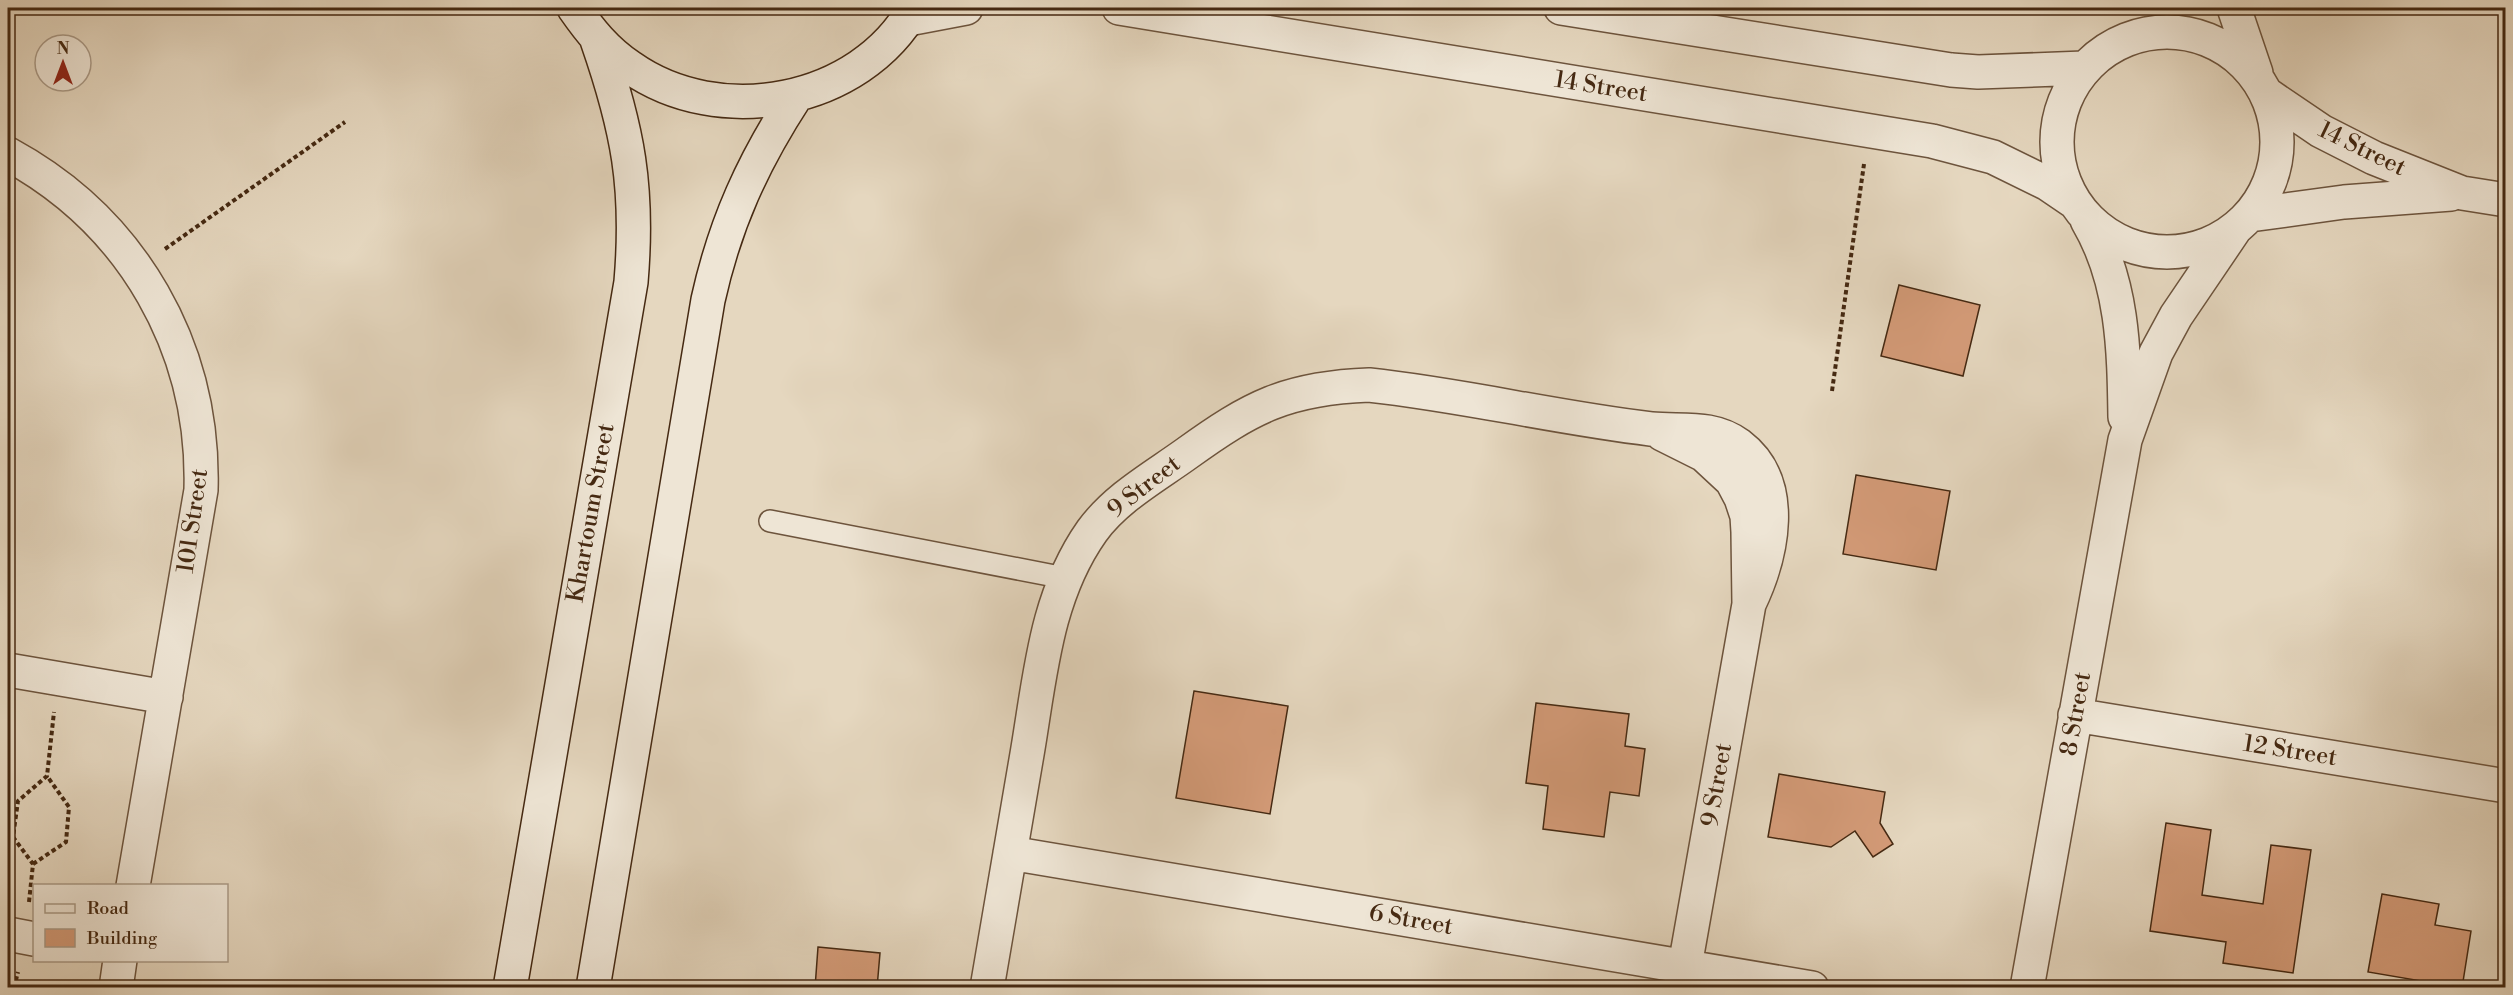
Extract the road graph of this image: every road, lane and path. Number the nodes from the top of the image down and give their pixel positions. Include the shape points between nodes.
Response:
1 (574, 8) edge
2 (966, 8) edge
3 (1119, 8) edge
4 (1561, 8) edge
5 (2142, 8) edge
6 (2234, 8) edge
7 (911, 13) edge
8 (597, 40) junction
9 (2110, 46) junction
10 (2084, 68) junction
11 (2263, 86) junction
12 (796, 96) junction
13 (345, 122) dead end
14 (1869, 131) junction
15 (8, 154) edge
16 (2462, 193) junction
17 (2505, 200) edge
18 (2078, 208) junction
19 (2242, 222) junction
20 (137, 269) junction
21 (1832, 391) dead end
22 (2125, 440) junction
23 (770, 521) dead end
24 (1065, 578) junction
25 (8, 670) edge
26 (57, 678) junction
27 (166, 697) junction
28 (2075, 715) junction
29 (47, 776) junction
30 (2505, 786) edge
31 (1010, 853) junction
32 (33, 864) junction
33 (133, 884) edge
34 (22, 936) edge
35 (120, 962) edge
36 (1685, 966) junction
37 (14, 987) edge
38 (116, 987) edge
39 (510, 987) edge
40 (593, 987) edge
41 (987, 987) edge
42 (1812, 987) edge
43 (2027, 987) edge

1 - 8 street
2 - 7 street
3 - 14 street, 14 Street
4 - 10 street via 1951,70
5 - 9 street
6 - 11 street, 8 Street
7 - 12 street via 877,53 838,80
8 - 12 street via 631,68 659,83 710,100 753,103
8 - 39 street, Khartoum Street via 623,121 631,163 631,282
9 - 10 street, 8 Street
9 - 11 street, 14 Street via 2140,34 2173,31 2205,38 2234,54
10 - 18 street, 8 Street via 2068,91 2058,118 2055,146 2060,174
11 - 16 street, 14 Street via 2332,137
11 - 19 street, 8 Street via 2277,125 2277,157 2268,188
12 - 40 street via 766,141 742,189 716,262
13 - 20 path
14 - 18 street, 14 Street via 1932,141 1993,157 2048,184
14 - 21 path
15 - 20 street, 101 Street via 34,168 86,207
16 - 17 street, 14 Street
16 - 19 street, 14 Street via 2344,202
18 - 19 street, 14 Street via 2109,237 2140,249 2173,252 2205,245
18 - 22 street, 8 Street via 2099,240 2116,298 2124,359
19 - 22 street, 8 Street via 2187,300 2156,353
20 - 27 street, 101 Street via 182,361 198,420 202,455 201,490
22 - 28 street, 8 Street
23 - 24 lane
24 - 31 street, 9 Street via 1046,635
24 - 36 street, 9 Street via 1112,507 1242,415 1302,392 1333,386 1392,387 1653,429 1704,455 1732,481 1747,516 1749,604
25 - 26 street
26 - 27 street
26 - 29 path
27 - 33 street, 101 Street
28 - 30 street, 12 Street
28 - 43 street, 8 Street
29 - 32 path via 18,801 13,837
29 - 32 path via 69,807 66,842
31 - 36 street, 6 Street
31 - 41 street, 9 Street
32 - 34 path
34 - 37 path
35 - 38 street
36 - 42 street, 6 Street

